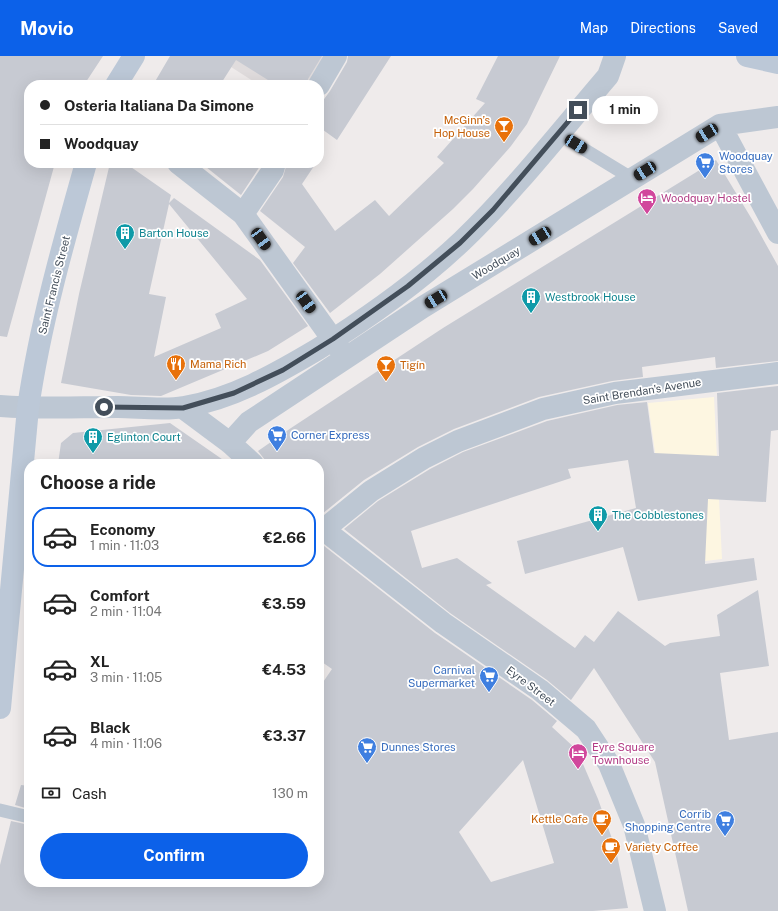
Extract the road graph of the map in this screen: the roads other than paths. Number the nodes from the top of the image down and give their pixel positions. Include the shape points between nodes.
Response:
1 (134, 56) edge
2 (336, 56) edge
3 (747, 56) edge
4 (778, 64) edge
5 (612, 66) edge
6 (119, 80) edge
7 (322, 80) edge
8 (778, 118) edge
9 (720, 125) junction
10 (559, 134) junction
11 (85, 168) edge
12 (184, 168) edge
13 (274, 168) edge
14 (633, 179) junction
15 (243, 214) junction
16 (778, 233) edge
17 (333, 339) junction
18 (347, 358) junction
19 (778, 373) edge
20 (0, 406) edge
21 (28, 408) junction
22 (183, 408) junction
23 (230, 443) junction
24 (248, 459) edge
25 (324, 526) edge
26 (324, 530) edge
27 (0, 708) edge
28 (0, 810) edge
29 (24, 815) edge
30 (655, 911) edge

1 - 6 main road
2 - 7 street
3 - 4 main road
5 - 10 street
8 - 9 street, Woodquay
9 - 14 street, Woodquay
9 - 16 street
10 - 14 lane
10 - 17 street via 493,210 460,243 408,286
11 - 21 main road, Saint Francis Street via 56,268
12 - 15 street
13 - 15 street
14 - 18 street, Woodquay via 423,307
15 - 17 street
17 - 18 street
17 - 22 street via 283,370 234,393
18 - 23 street, Woodquay via 249,422
19 - 25 street, Saint Brendan's Avenue via 615,394 543,409 458,441 424,458 371,491
20 - 21 street
21 - 22 street
21 - 27 main road, Saint Francis Street
22 - 23 street
23 - 24 street
26 - 30 street, Eyre Street via 443,623 540,690 586,729 609,764 634,825
28 - 29 lane

